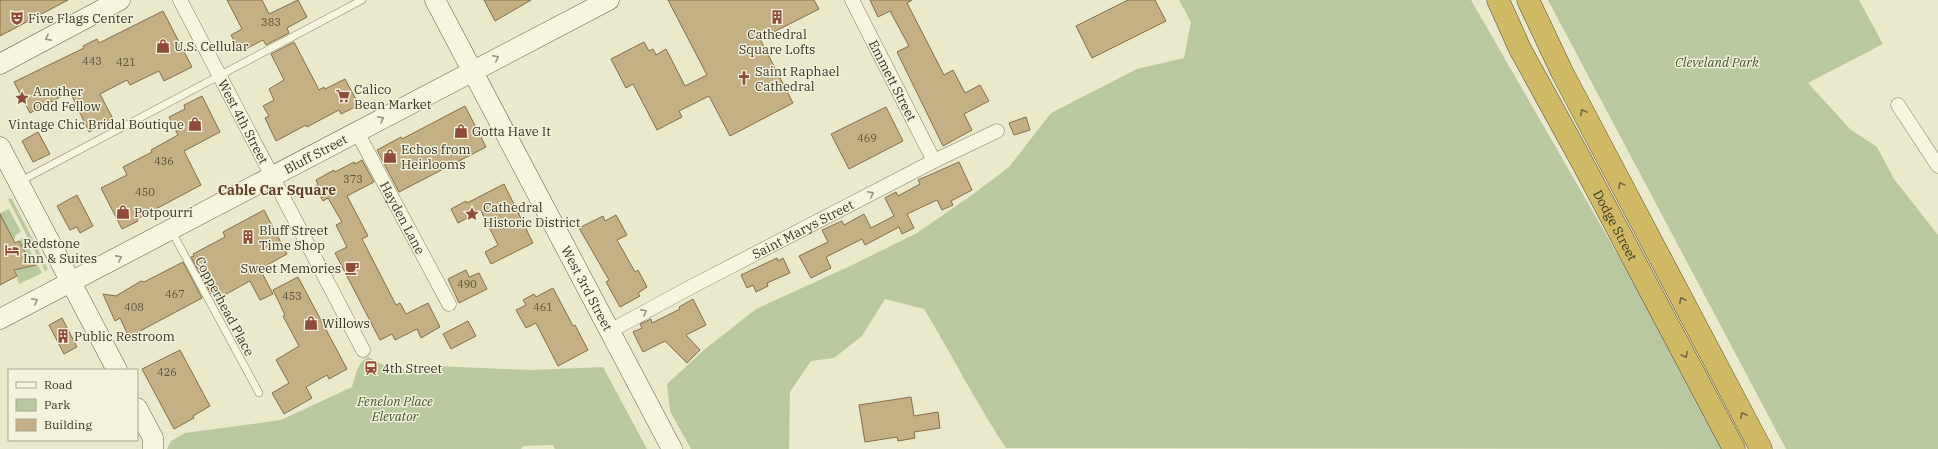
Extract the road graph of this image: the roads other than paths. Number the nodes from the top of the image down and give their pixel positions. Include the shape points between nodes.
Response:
1 (120, 0) edge
2 (180, 0) edge
3 (362, 0) edge
4 (435, 0) edge
5 (610, 0) edge
6 (852, 0) edge
7 (1482, 0) edge
8 (1498, 0) edge
9 (1528, 0) edge
10 (0, 64) edge
11 (472, 71) junction
12 (219, 75) junction
13 (1898, 105) dead end
14 (997, 131) dead end
15 (357, 132) junction
16 (0, 147) edge
17 (1581, 160) junction
18 (934, 161) junction
19 (1938, 166) edge
20 (272, 177) junction
21 (18, 182) junction
22 (171, 230) junction
23 (72, 282) junction
24 (449, 304) dead end
25 (0, 319) edge
26 (610, 331) junction
27 (363, 350) dead end
28 (116, 369) edge
29 (259, 393) dead end
30 (138, 410) edge
31 (153, 449) edge
32 (672, 449) edge
33 (1734, 449) edge
34 (1761, 449) edge

1 -> 10 main road
2 - 12 street, West 4th Street
3 - 12 lane
4 - 11 main road, West 3rd Street
11 -> 5 main road, Bluff Street
6 - 18 street, Emmett Street
7 - 17 highway
8 - 17 highway, Dodge Street via 1520,49
34 -> 9 highway, Dodge Street via 1566,79
15 -> 11 main road, Bluff Street
11 - 26 main road, West 3rd Street
12 - 20 street, West 4th Street
12 - 21 lane
13 - 19 street
14 - 18 street, Saint Marys Street
15 - 20 main road, Bluff Street
15 - 24 street, Hayden Lane
16 - 21 main road
17 -> 33 highway, Dodge Street
26 -> 18 street, Saint Marys Street
20 - 22 main road, Bluff Street
20 - 27 street, West 4th Street
21 - 23 main road
23 -> 22 main road, Bluff Street
22 - 29 lane, Copperhead Place
25 -> 23 main road, Bluff Street
23 - 28 main road
26 - 32 main road, West 3rd Street
30 - 31 main road via 153,438

